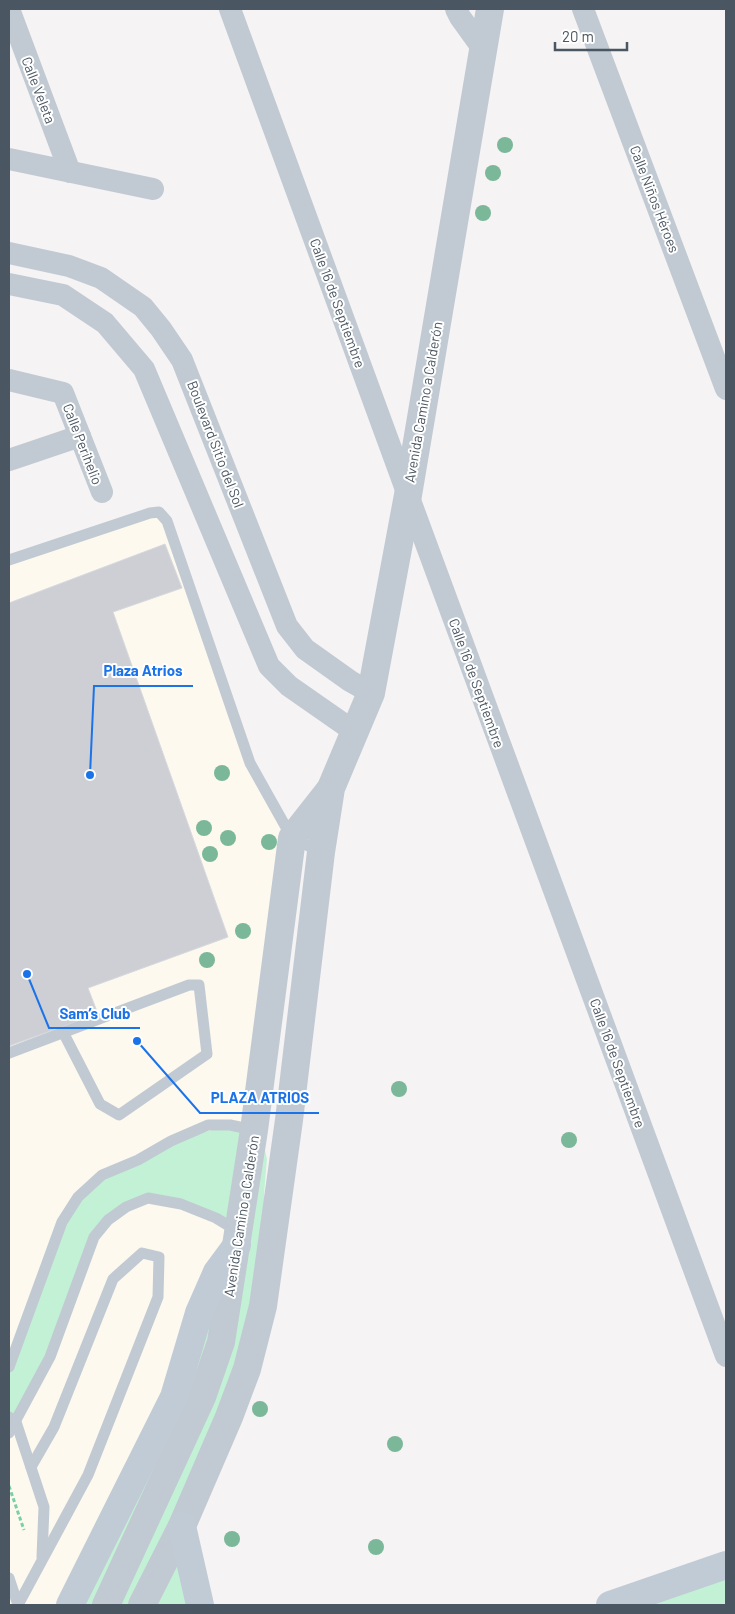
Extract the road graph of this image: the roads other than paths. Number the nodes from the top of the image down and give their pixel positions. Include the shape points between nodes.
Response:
1 (9, 9) edge
2 (230, 9) edge
3 (456, 9) edge
4 (490, 9) edge
5 (583, 9) edge
6 (483, 49) junction
7 (9, 159) edge
8 (70, 172) junction
9 (153, 189) dead end
10 (9, 253) edge
11 (9, 284) edge
12 (9, 380) edge
13 (726, 389) edge
14 (80, 436) junction
15 (9, 460) edge
16 (102, 492) dead end
17 (408, 495) junction
18 (9, 560) edge
19 (371, 693) junction
20 (355, 732) junction
21 (331, 788) junction
22 (292, 838) junction
23 (320, 852) junction
24 (63, 1032) junction
25 (9, 1053) edge
26 (254, 1130) junction
27 (274, 1230) junction
28 (238, 1239) junction
29 (726, 1356) edge
30 (9, 1367) edge
31 (12, 1419) edge
32 (9, 1433) edge
33 (31, 1467) junction
34 (182, 1526) junction
35 (42, 1562) junction
36 (726, 1565) edge
37 (9, 1578) edge
38 (70, 1605) edge
39 (106, 1605) edge
40 (142, 1605) edge
41 (200, 1605) edge
42 (610, 1605) edge

1 - 8 street, Calle Veleta
2 - 17 street, Calle 16 de Septiembre
3 - 6 street
4 - 6 street, Avenida Camino a Calderón
5 - 13 street, Calle Niños Héroes
6 - 17 street, Avenida Camino a Calderón
7 - 8 street
8 - 9 street
10 - 19 street, Boulevard Sitio del Sol via 69,266 101,278 144,307 182,360 287,626 305,649
11 - 20 street via 63,295 105,323 144,369 269,666 289,686
12 - 14 street, Calle Perihelio via 64,393
14 - 15 street
14 - 16 street, Calle Perihelio
17 - 19 street, Avenida Camino a Calderón
17 - 29 street, Calle 16 de Septiembre
18 - 22 lane via 159,512 167,521 250,763
19 - 20 street, Avenida Camino a Calderón
20 - 21 street, Avenida Camino a Calderón
21 - 22 street, Avenida Camino a Calderón
21 - 23 street, Avenida Camino a Calderón
22 - 23 lane
22 - 26 street, Avenida Camino a Calderón
23 - 27 street, Avenida Camino a Calderón via 290,1120
24 - 24 lane via 189,985 200,985 207,1054 119,1114 100,1104
24 - 25 lane
26 - 27 street via 263,1142 267,1159 264,1194
26 - 28 street, Avenida Camino a Calderón
26 - 30 lane via 208,1125 102,1175 78,1197 62,1222
27 - 34 street, Avenida Camino a Calderón via 263,1306 247,1369
28 - 31 lane via 216,1218 181,1204 148,1198 126,1207 108,1220 94,1237 50,1357
28 - 38 main road via 216,1272 174,1397
28 - 39 street, Avenida Camino a Calderón via 222,1342 202,1397
31 - 32 lane
31 - 33 lane
33 - 35 lane via 44,1506
33 - 35 lane via 54,1427 113,1279 142,1253 159,1257 158,1297 88,1475
34 - 40 street, Avenida Camino a Calderón
34 - 41 main road
35 - 37 lane via 18,1605
36 - 42 main road

